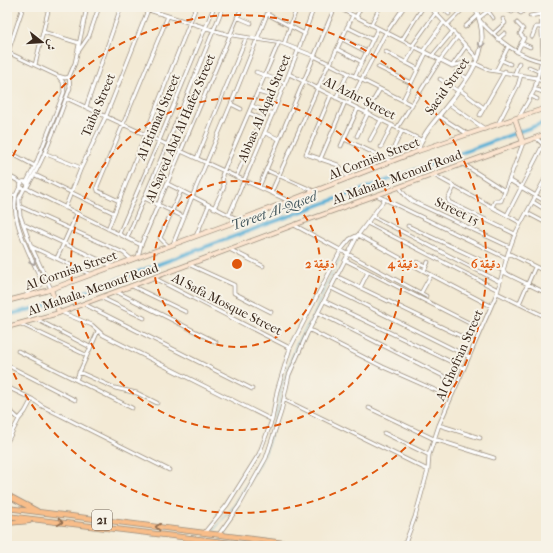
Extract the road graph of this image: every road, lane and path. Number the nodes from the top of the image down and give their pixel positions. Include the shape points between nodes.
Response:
1 (23, 7) edge
2 (49, 7) edge
3 (87, 7) edge
4 (99, 7) edge
5 (121, 7) edge
6 (139, 7) edge
7 (196, 7) edge
8 (214, 7) edge
9 (224, 7) edge
10 (242, 7) edge
11 (252, 7) edge
12 (270, 7) edge
13 (297, 7) edge
14 (314, 7) edge
15 (336, 7) edge
16 (361, 7) edge
17 (380, 7) edge
18 (404, 7) edge
19 (423, 7) edge
20 (430, 7) edge
21 (441, 7) edge
22 (465, 7) edge
23 (475, 7) edge
24 (496, 7) edge
25 (502, 7) edge
26 (514, 7) edge
27 (527, 7) edge
28 (543, 7) edge
29 (490, 8) edge
30 (257, 9) dead end
31 (148, 10) junction
32 (435, 12) junction
33 (267, 14) junction
34 (449, 14) dead end
35 (541, 14) junction
36 (168, 16) junction
37 (355, 16) junction
38 (530, 16) dead end
39 (237, 18) junction
40 (479, 18) junction
41 (493, 18) dead end
42 (444, 22) junction
43 (190, 23) junction
44 (251, 23) dead end
45 (518, 23) dead end
46 (371, 25) junction
47 (447, 25) junction
48 (508, 25) dead end
49 (290, 26) junction
50 (347, 27) junction
51 (465, 27) dead end
52 (541, 27) junction
53 (205, 28) junction
54 (378, 28) junction
55 (214, 31) junction
56 (453, 31) junction
57 (43, 32) junction
58 (386, 32) junction
59 (505, 33) dead end
60 (305, 34) junction
61 (493, 34) junction
62 (230, 35) junction
63 (458, 36) junction
64 (532, 37) dead end
65 (246, 38) junction
66 (342, 39) junction
67 (498, 39) junction
68 (257, 40) junction
69 (372, 40) junction
70 (402, 40) junction
71 (279, 42) junction
72 (80, 43) junction
73 (522, 43) junction
74 (284, 44) junction
75 (413, 46) junction
76 (466, 46) junction
77 (508, 47) junction
78 (530, 47) dead end
79 (337, 49) junction
80 (299, 50) junction
81 (7, 52) edge
82 (367, 52) junction
83 (386, 52) dead end
84 (425, 52) junction
85 (517, 52) junction
86 (76, 55) junction
87 (544, 55) edge
88 (314, 56) junction
89 (432, 56) junction
90 (478, 59) junction
91 (440, 60) junction
92 (501, 60) junction
93 (362, 62) junction
94 (540, 62) junction
95 (546, 62) edge
96 (406, 63) junction
97 (519, 63) dead end
98 (329, 64) junction
99 (476, 64) junction
100 (510, 64) dead end
101 (35, 65) junction
102 (452, 66) junction
103 (378, 67) dead end
104 (529, 68) dead end
105 (418, 69) junction
106 (496, 71) junction
107 (538, 71) junction
108 (256, 72) dead end
109 (456, 72) dead end
110 (505, 72) junction
111 (348, 73) junction
112 (515, 73) junction
113 (289, 74) junction
114 (521, 75) junction
115 (58, 76) junction
116 (265, 76) junction
117 (355, 76) junction
118 (69, 77) junction
119 (467, 78) junction
120 (537, 78) junction
121 (440, 79) dead end
122 (361, 80) junction
123 (304, 81) junction
124 (546, 82) edge
125 (285, 83) junction
126 (411, 83) junction
127 (70, 85) junction
128 (64, 86) junction
129 (318, 88) junction
130 (380, 89) junction
131 (529, 89) dead end
132 (459, 90) junction
133 (534, 90) junction
134 (258, 92) junction
135 (543, 92) dead end
136 (508, 93) dead end
137 (268, 95) dead end
138 (331, 95) junction
139 (513, 95) junction
140 (531, 96) junction
141 (66, 98) junction
142 (336, 98) junction
143 (403, 100) junction
144 (537, 100) dead end
145 (345, 102) junction
146 (231, 104) junction
147 (349, 104) junction
148 (412, 104) junction
149 (449, 104) junction
150 (252, 106) junction
151 (86, 107) junction
152 (358, 108) junction
153 (484, 108) junction
154 (546, 108) edge
155 (241, 109) dead end
156 (367, 113) junction
157 (249, 114) junction
158 (273, 114) junction
159 (480, 115) dead end
160 (106, 116) junction
161 (439, 116) junction
162 (517, 118) junction
163 (381, 120) junction
164 (122, 124) junction
165 (498, 124) junction
166 (392, 125) junction
167 (398, 128) junction
168 (486, 129) junction
169 (402, 130) junction
170 (265, 133) junction
171 (145, 134) junction
172 (546, 134) edge
173 (468, 135) junction
174 (357, 136) dead end
175 (536, 138) junction
176 (279, 139) junction
177 (344, 139) junction
178 (370, 140) dead end
179 (421, 140) junction
180 (159, 141) junction
181 (523, 141) junction
182 (167, 145) junction
183 (341, 146) dead end
184 (545, 146) edge
185 (381, 147) dead end
186 (418, 150) junction
187 (7, 151) edge
188 (182, 151) junction
189 (44, 153) junction
190 (390, 154) dead end
191 (197, 158) junction
192 (320, 160) junction
193 (391, 161) junction
194 (206, 163) junction
195 (463, 164) junction
196 (35, 166) junction
197 (81, 168) junction
198 (266, 170) junction
199 (224, 171) junction
200 (34, 174) junction
201 (7, 175) edge
202 (434, 175) junction
203 (278, 176) junction
204 (236, 177) junction
205 (546, 177) edge
206 (348, 178) junction
207 (244, 180) junction
208 (509, 180) junction
209 (21, 184) junction
210 (168, 184) junction
211 (26, 187) junction
212 (258, 187) junction
213 (454, 187) junction
214 (521, 187) junction
215 (400, 188) junction
216 (181, 191) junction
217 (505, 191) junction
218 (71, 192) junction
219 (314, 192) junction
220 (271, 193) junction
221 (15, 195) junction
222 (7, 196) edge
223 (378, 196) junction
224 (536, 196) junction
225 (192, 197) junction
226 (144, 198) junction
227 (385, 199) junction
228 (119, 201) junction
229 (289, 201) junction
230 (533, 202) junction
231 (546, 202) edge
232 (159, 205) junction
233 (209, 205) junction
234 (18, 206) junction
235 (492, 207) junction
236 (65, 208) junction
237 (214, 208) junction
238 (546, 210) edge
239 (172, 211) junction
240 (114, 213) junction
241 (527, 213) junction
242 (77, 214) junction
243 (228, 214) junction
244 (507, 215) junction
245 (372, 216) junction
246 (184, 217) junction
247 (240, 220) junction
248 (368, 223) junction
249 (522, 223) junction
250 (546, 223) edge
251 (23, 224) junction
252 (294, 225) junction
253 (408, 226) dead end
254 (70, 229) junction
255 (108, 229) junction
256 (119, 234) junction
257 (515, 234) junction
258 (358, 235) junction
259 (196, 236) junction
260 (127, 238) junction
261 (64, 243) junction
262 (173, 244) junction
263 (141, 245) junction
264 (31, 246) junction
265 (168, 246) junction
266 (510, 247) junction
267 (229, 249) junction
268 (341, 250) junction
269 (508, 253) junction
270 (348, 254) junction
271 (138, 257) junction
272 (57, 258) junction
273 (506, 258) junction
274 (131, 259) junction
275 (345, 260) junction
276 (417, 262) dead end
277 (428, 262) dead end
278 (546, 263) edge
279 (190, 265) junction
280 (112, 266) junction
281 (263, 266) dead end
282 (426, 266) junction
283 (535, 267) junction
284 (542, 270) junction
285 (424, 271) junction
286 (368, 272) junction
287 (503, 272) junction
288 (546, 272) edge
289 (90, 274) junction
290 (431, 275) junction
291 (336, 276) junction
292 (154, 278) junction
293 (500, 282) junction
294 (527, 284) junction
295 (132, 286) junction
296 (331, 288) junction
297 (360, 288) junction
298 (51, 289) junction
299 (497, 291) junction
300 (117, 292) junction
301 (421, 293) junction
302 (546, 293) edge
303 (26, 296) junction
304 (426, 296) dead end
305 (102, 298) junction
306 (7, 301) edge
307 (324, 301) junction
308 (84, 304) junction
309 (519, 304) junction
310 (491, 306) junction
311 (60, 312) junction
312 (186, 312) dead end
313 (271, 312) dead end
314 (319, 313) junction
315 (546, 316) edge
316 (144, 318) dead end
317 (38, 320) junction
318 (21, 324) junction
319 (7, 327) edge
320 (481, 329) junction
321 (310, 330) junction
322 (98, 331) junction
323 (216, 342) dead end
324 (475, 343) junction
325 (90, 347) junction
326 (290, 348) junction
327 (18, 351) dead end
328 (86, 355) junction
329 (469, 357) junction
330 (7, 365) edge
331 (464, 368) junction
332 (79, 372) junction
333 (76, 380) junction
334 (458, 383) junction
335 (7, 387) edge
336 (252, 389) dead end
337 (451, 397) junction
338 (32, 399) junction
339 (75, 400) dead end
340 (285, 400) junction
341 (157, 403) dead end
342 (7, 408) edge
343 (132, 408) dead end
344 (369, 408) dead end
345 (19, 418) junction
346 (272, 420) junction
347 (439, 425) junction
348 (384, 434) dead end
349 (480, 438) dead end
350 (434, 439) junction
351 (8, 440) dead end
352 (429, 455) junction
353 (494, 458) dead end
354 (169, 470) dead end
355 (428, 470) junction
356 (7, 495) edge
357 (7, 508) edge
358 (39, 512) junction
359 (7, 516) edge
360 (42, 520) junction
361 (7, 523) edge
362 (205, 532) junction
363 (219, 534) junction
364 (205, 539) junction
365 (202, 546) edge
366 (256, 546) edge
367 (308, 546) edge
368 (404, 546) edge

1 - 81 street
2 - 57 street
3 - 72 street
4 - 86 street via 89,36
5 - 151 street
6 - 31 street
7 - 43 street
8 - 53 street, Al Etimad Street
9 - 55 street
10 - 39 street, Al Sayed Abd Al Hafez Street
11 - 30 street
12 - 33 street
13 - 49 street
14 - 60 street, Abbas Al Aqad Street
15 - 37 street
15 - 88 street
16 - 37 street
17 - 46 street
18 - 58 street
19 - 70 street
20 - 32 street
21 - 32 street
21 - 34 street
22 - 47 street
23 - 40 street, Saeid Street
24 - 25 street
25 - 26 street via 511,13
26 - 27 street via 521,13
28 - 35 street
29 - 40 street
29 - 41 street
31 - 36 street
31 - 160 street, Taiba Street
32 - 42 street
32 - 75 street
33 - 49 street
33 - 68 street
35 - 38 street
35 - 52 street
36 - 43 street
36 - 164 street
37 - 46 street
37 - 50 street
39 - 44 street
39 - 62 street, Al Sayed Abd Al Hafez Street
40 - 51 street
40 - 61 street
40 -> 90 street, Saeid Street via 482,44
42 - 47 street
42 - 84 street
43 - 53 street
43 - 171 street
45 - 73 street via 523,30 520,34 524,38
46 - 54 street
47 - 56 street
48 - 61 street via 504,21
49 - 60 street
49 - 74 street
50 - 66 street
50 - 69 street
52 - 64 street via 536,27
52 - 87 street
53 - 55 street
53 - 180 street, Al Etimad Street
54 - 58 street
54 - 69 street
55 - 62 street
55 - 182 street
56 - 63 street
56 - 89 street
57 - 72 street
57 - 101 street
58 - 70 street
58 - 122 street
59 - 67 street
60 - 80 street, Abbas Al Aqad Street
61 - 67 street
62 - 65 street
62 - 188 street, Al Sayed Abd Al Hafez Street
63 - 76 street
63 - 91 street
65 - 68 street
65 - 191 street
66 - 79 street
66 - 82 street
67 - 77 street
68 - 71 street
68 - 146 street
69 - 82 street
70 - 75 street
71 - 74 street
71 - 116 street
72 - 86 street
73 - 78 street
73 - 85 street
74 - 80 street
75 - 84 street
75 - 96 street
76 - 90 street
76 - 102 street
77 - 85 street
77 - 92 street
79 - 93 street
79 - 98 street
80 - 88 street
80 - 113 street, Abbas Al Aqad Street
81 - 101 street
82 - 93 street
83 - 96 street
84 - 89 street
84 - 105 street
85 - 94 street
86 - 118 street
87 - 94 street
88 - 98 street
88 - 123 street
89 - 91 street
90 - 99 street, Saeid Street
91 - 102 street
91 - 148 street
92 - 100 street
92 - 106 street
93 - 117 street
94 - 95 street
94 - 107 street
96 - 105 street
97 - 112 street
98 - 111 street
98 - 129 street
99 - 102 street
99 - 106 street
99 - 119 street, Saeid Street
101 - 115 street
103 - 126 street
104 - 107 street
105 - 126 street
106 - 110 street
107 - 120 street
108 - 116 street
109 - 119 street
110 - 112 street
110 - 153 street
111 - 117 street
111 - 142 street
112 - 114 street
113 - 123 street, Al Azhr Street
113 - 125 street, Abbas Al Aqad Street
114 - 120 street
114 - 139 street
115 - 118 street
115 - 128 street
116 - 125 street
116 - 134 street
117 - 122 street
118 - 127 street
119 - 132 street, Saeid Street via 461,83
120 - 124 street
120 - 133 street
121 - 132 street
122 - 130 street
122 - 147 street
123 - 129 street, Al Azhr Street
123 - 176 street
125 - 158 street, Abbas Al Aqad Street
126 - 143 street
127 - 128 street
127 - 141 street
128 - 196 street via 64,92
129 - 138 street, Al Azhr Street
129 - 203 street
130 - 143 street
130 - 156 street
131 - 133 street
132 - 149 street, Saeid Street
132 - 153 street
133 - 135 street
133 - 140 street
134 - 137 street
134 - 150 street
136 - 139 street
138 - 142 street, Al Azhr Street
138 - 192 street via 306,153
139 - 165 street
140 - 144 street
140 - 162 street
141 - 151 street
141 - 189 street
142 - 145 street, Al Azhr Street
143 - 148 street
145 - 147 street, Al Azhr Street
145 - 192 street
146 - 155 street
146 - 194 street
147 - 152 street, Al Azhr Street
148 - 167 street
149 - 161 street, Saeid Street
149 - 168 street
150 - 157 street
150 - 158 street
151 - 160 street
152 - 156 street, Al Azhr Street
152 - 177 street
153 - 159 street
154 - 162 main road, Al Cornish Street
156 - 163 street, Al Azhr Street
156 - 174 street
157 - 199 street
157 - 204 street via 261,120
158 - 170 street, Abbas Al Aqad Street
160 - 164 street
160 - 197 street, Taiba Street
161 - 173 street
161 - 179 street, Saeid Street
162 - 165 main road, Al Cornish Street
162 - 181 main road via 516,124
163 - 166 street, Al Azhr Street
163 - 178 street
164 - 171 street
164 - 228 street via 97,189
165 - 168 main road, Al Cornish Street
166 - 167 street, Al Azhr Street
166 - 185 street
167 - 169 street, Al Azhr Street
168 - 173 main road, Al Cornish Street
169 - 179 street, Al Azhr Street
169 - 190 street
170 - 176 street
170 - 207 street, Abbas Al Aqad Street
171 - 180 street
171 - 228 street
172 - 175 main road, Al Mahala, Menouf Road
173 - 186 main road, Al Cornish Street
175 - 181 main road, Al Mahala, Menouf Road
175 - 184 street
176 - 198 street
177 - 183 street
177 - 193 street
179 - 186 street, Saeid Street
180 - 182 street
180 - 256 street, Al Etimad Street
181 - 195 main road, Al Mahala, Menouf Road
181 - 208 street
182 - 188 street
182 - 226 street
184 - 214 street
186 - 193 main road, Al Cornish Street
187 - 196 street
188 - 191 street
188 - 210 street, Al Sayed Abd Al Hafez Street
189 - 197 street
189 - 200 street
191 - 194 street
192 - 206 street via 338,166
193 - 206 main road, Al Cornish Street
194 - 199 street
194 - 225 street
195 - 202 main road, Al Mahala, Menouf Road
195 - 217 street
196 - 211 street
197 - 218 street, Taiba Street
198 - 203 street
198 - 212 street
199 - 204 street
199 - 237 street via 224,187
200 - 211 street
200 - 218 street
201 - 209 street
202 - 213 street
202 - 215 main road, Al Mahala, Menouf Road
203 - 219 street
203 - 220 street
204 - 207 street
205 - 224 street, Al Ghofran Street
206 - 219 main road, Al Cornish Street
207 - 212 street
207 - 243 street, Abbas Al Aqad Street
208 - 214 street
208 - 217 street
209 - 211 street
209 - 211 street
209 - 221 street
210 - 216 street
210 - 232 street, Al Sayed Abd Al Hafez Street
211 - 234 street via 20,195
211 - 236 street
212 - 220 street
213 - 235 street
213 - 257 street via 449,202
214 - 224 street
214 - 244 street
215 - 223 main road, Al Mahala, Menouf Road
215 - 266 street, Street 15 via 412,201
216 - 225 street
216 - 239 street
217 - 235 street via 501,202 495,201
218 - 236 street, Taiba Street
218 - 240 street
219 - 229 main road, Al Cornish Street
220 - 229 street
221 - 222 street
221 -> 303 street via 15,210 22,235 43,283 30,290
223 - 227 street
223 - 252 main road, Al Mahala, Menouf Road
224 - 230 street, Al Ghofran Street
224 - 231 street
225 - 233 street
225 - 246 street
226 - 232 street
226 - 260 street
227 - 245 street
227 - 273 street
228 - 240 street
229 - 247 main road, Al Cornish Street
230 - 238 street
230 - 241 street, Al Ghofran Street
232 - 239 street
232 - 263 street, Al Sayed Abd Al Hafez Street
233 - 237 street
233 - 259 street
234 - 251 street
234 - 254 street
235 - 244 street
236 - 242 street
237 - 243 street
239 - 246 street
239 - 265 street via 160,238
240 - 255 street
241 - 249 street, Al Ghofran Street
241 - 250 street
242 - 254 street
242 - 255 street
243 - 247 street
244 - 249 street
245 - 248 street
245 - 293 street
246 - 262 street
247 - 259 main road, Al Cornish Street
248 - 258 street
248 - 299 street
249 - 257 street, Al Ghofran Street
251 - 261 street
251 - 264 street
252 - 267 main road, Al Mahala, Menouf Road
252 - 268 street
253 - 287 street
254 - 261 street
254 - 274 street via 124,253
255 - 256 street
256 - 260 street
257 - 266 street, Al Ghofran Street
258 - 268 street via 350,239
258 - 270 street
258 - 285 street
259 - 262 main road, Al Cornish Street
260 - 263 street
261 - 272 street
261 - 280 street
262 - 265 main road, Al Cornish Street
263 - 271 street, Al Sayed Abd Al Hafez Street
264 - 272 street
264 - 298 street
265 - 271 main road, Al Cornish Street
266 - 269 street, Al Ghofran Street
267 - 279 main road, Al Mahala, Menouf Road
267 - 281 street
268 - 270 street
268 - 326 street
269 - 273 street, Al Ghofran Street
269 - 283 street
270 - 275 street
270 - 301 street
271 - 274 main road, Al Cornish Street
272 - 289 street
273 - 287 street, Al Ghofran Street
274 - 280 main road, Al Cornish Street
275 - 286 street
275 - 291 street
276 - 282 street
277 - 282 street
278 - 284 street
279 - 292 main road, Al Mahala, Menouf Road
279 - 313 street via 234,286 235,294
280 - 289 main road, Al Cornish Street
282 - 285 street
283 - 284 street
283 - 294 street
284 - 288 street
285 - 290 street
286 - 297 street
286 - 320 street
287 - 293 street, Al Ghofran Street
287 - 294 street
289 - 298 main road, Al Cornish Street
290 - 301 street
290 - 310 street
291 - 296 street
291 - 297 street
292 - 295 main road, Al Mahala, Menouf Road
292 - 326 street, Al Safa Mosque Street
293 - 299 street, Al Ghofran Street
294 - 302 street
294 - 309 street
295 - 300 main road, Al Mahala, Menouf Road
295 - 312 street
296 - 307 street
296 - 329 street
297 - 324 street
298 - 303 main road, Al Cornish Street
298 - 311 main road
299 - 309 street
299 - 310 street, Al Ghofran Street
300 - 305 main road, Al Mahala, Menouf Road
300 - 323 street
301 - 304 street
303 - 306 main road, Al Cornish Street
305 - 308 main road, Al Mahala, Menouf Road
305 - 316 street
307 - 314 street
307 - 331 street
308 - 311 main road, Al Mahala, Menouf Road
308 - 336 street
309 - 315 street
310 - 320 street, Al Ghofran Street
311 - 317 main road, Al Mahala, Menouf Road
311 - 322 street via 92,325
314 - 321 street
314 - 334 street
317 - 318 main road, Al Mahala, Menouf Road
317 - 325 street
318 - 319 main road, Al Mahala, Menouf Road
318 - 328 street
320 - 324 street, Al Ghofran Street
321 - 337 street
321 - 340 street via 289,376
322 - 325 street
322 - 346 street
324 - 329 street, Al Ghofran Street
325 - 328 street
326 - 346 street via 277,391
327 - 333 street
328 - 332 street
329 - 331 street, Al Ghofran Street
330 - 339 street
331 - 334 street, Al Ghofran Street
332 - 333 street
332 - 341 street
333 - 343 street
334 - 337 street, Al Ghofran Street
335 - 338 street
337 - 347 street, Al Ghofran Street
338 - 345 street
338 - 354 street
340 - 355 street
340 - 363 street via 263,464 239,506
342 - 345 street
344 - 350 street
345 - 351 street
346 - 362 street via 259,454 227,505
347 - 349 street
347 - 350 street, Al Ghofran Street
348 - 352 street
350 - 352 street, Al Ghofran Street
350 - 353 street
352 - 355 street, Al Ghofran Street
355 - 368 street, Al Ghofran Street
356 - 358 highway
357 - 358 highway, 21
362 -> 358 highway, 21
359 - 360 highway, 21
360 - 361 highway
360 -> 364 highway, 21
362 - 363 highway, 21
363 - 367 highway, 21
364 - 365 street
364 - 366 highway, 21

